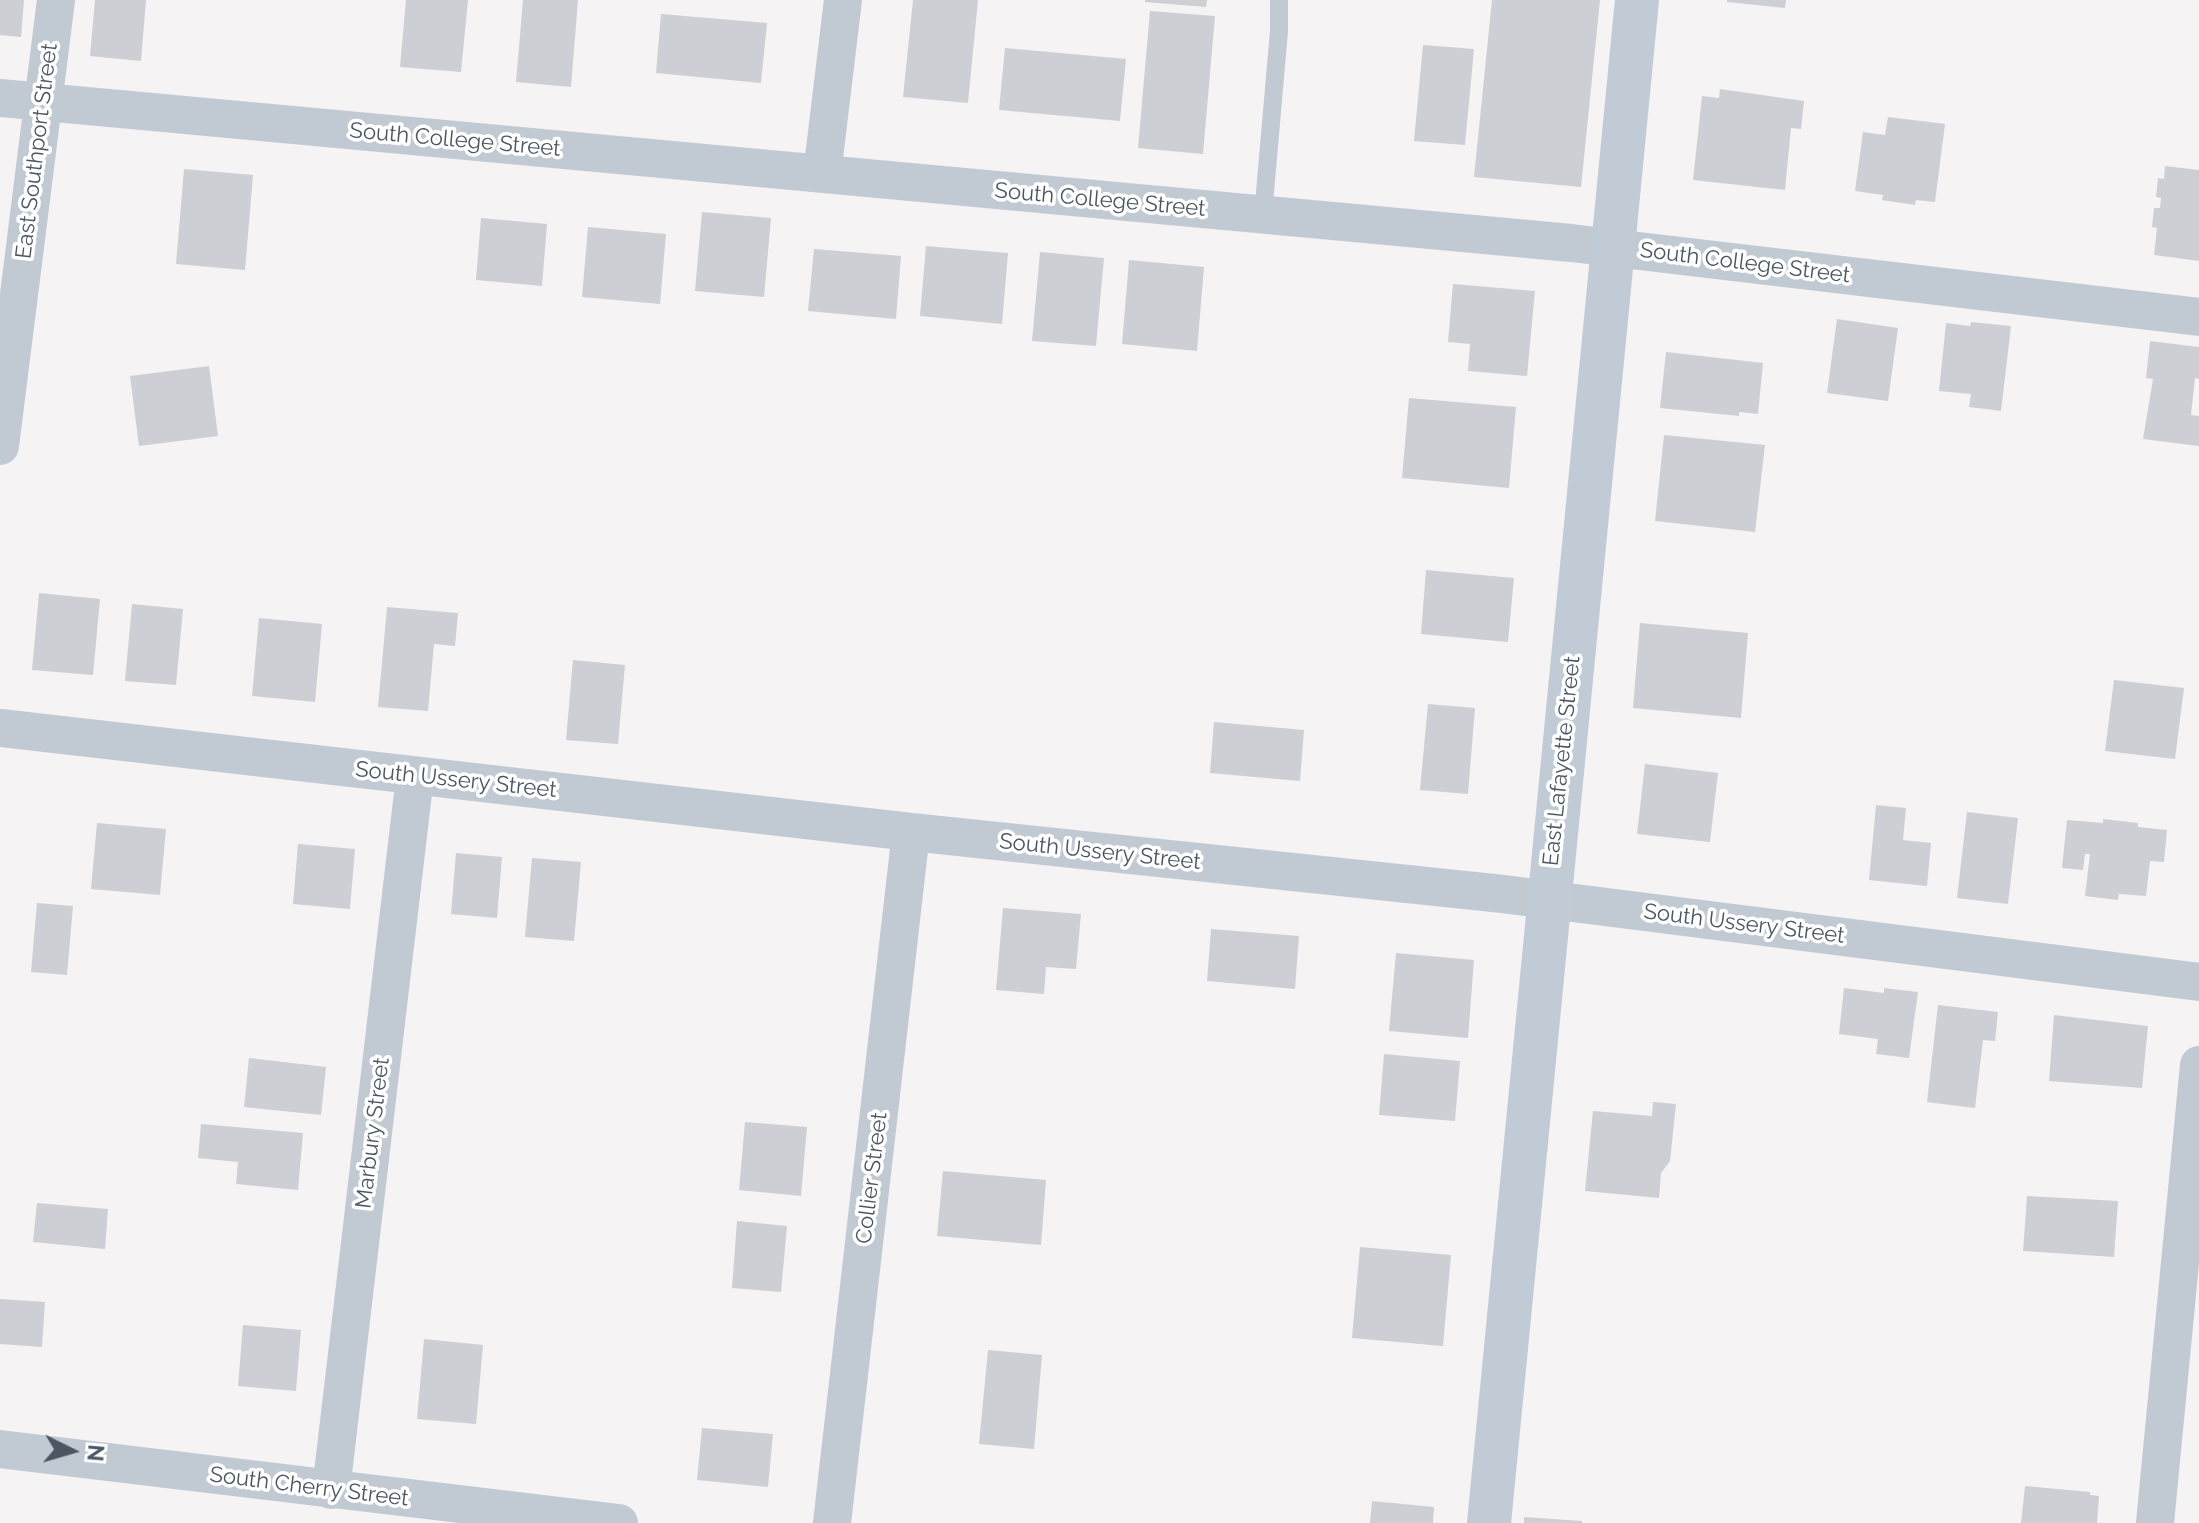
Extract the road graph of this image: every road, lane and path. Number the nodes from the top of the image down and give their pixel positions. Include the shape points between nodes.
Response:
1 (56, 0) edge
2 (843, 0) edge
3 (1279, 0) edge
4 (1637, 0) edge
5 (0, 98) edge
6 (44, 102) junction
7 (822, 174) junction
8 (1263, 215) junction
9 (1613, 248) junction
10 (2199, 317) edge
11 (0, 446) edge
12 (0, 728) edge
13 (415, 776) junction
14 (911, 832) junction
15 (1548, 900) junction
16 (2199, 982) edge
17 (2199, 1065) edge
18 (0, 1449) edge
19 (331, 1490) junction
20 (619, 1523) edge
21 (832, 1523) edge
22 (1489, 1523) edge
23 (2155, 1523) edge

1 - 6 street, East Southport Street
2 - 7 street
3 - 8 lane
4 - 9 street, East Lafayette Street
5 - 6 street, South College Street
6 - 7 street, South College Street
6 - 11 street, East Southport Street
7 - 8 street, South College Street
8 - 9 street, South College Street
9 - 10 street, South College Street
9 - 15 street, East Lafayette Street
12 - 13 street, South Ussery Street
13 - 14 street, South Ussery Street
13 - 19 street, Marbury Street
14 - 15 street, South Ussery Street
14 - 21 street, Collier Street
15 - 16 street, South Ussery Street
15 - 22 street, East Lafayette Street
17 - 23 street
18 - 19 street, South Cherry Street
19 - 20 street, South Cherry Street

